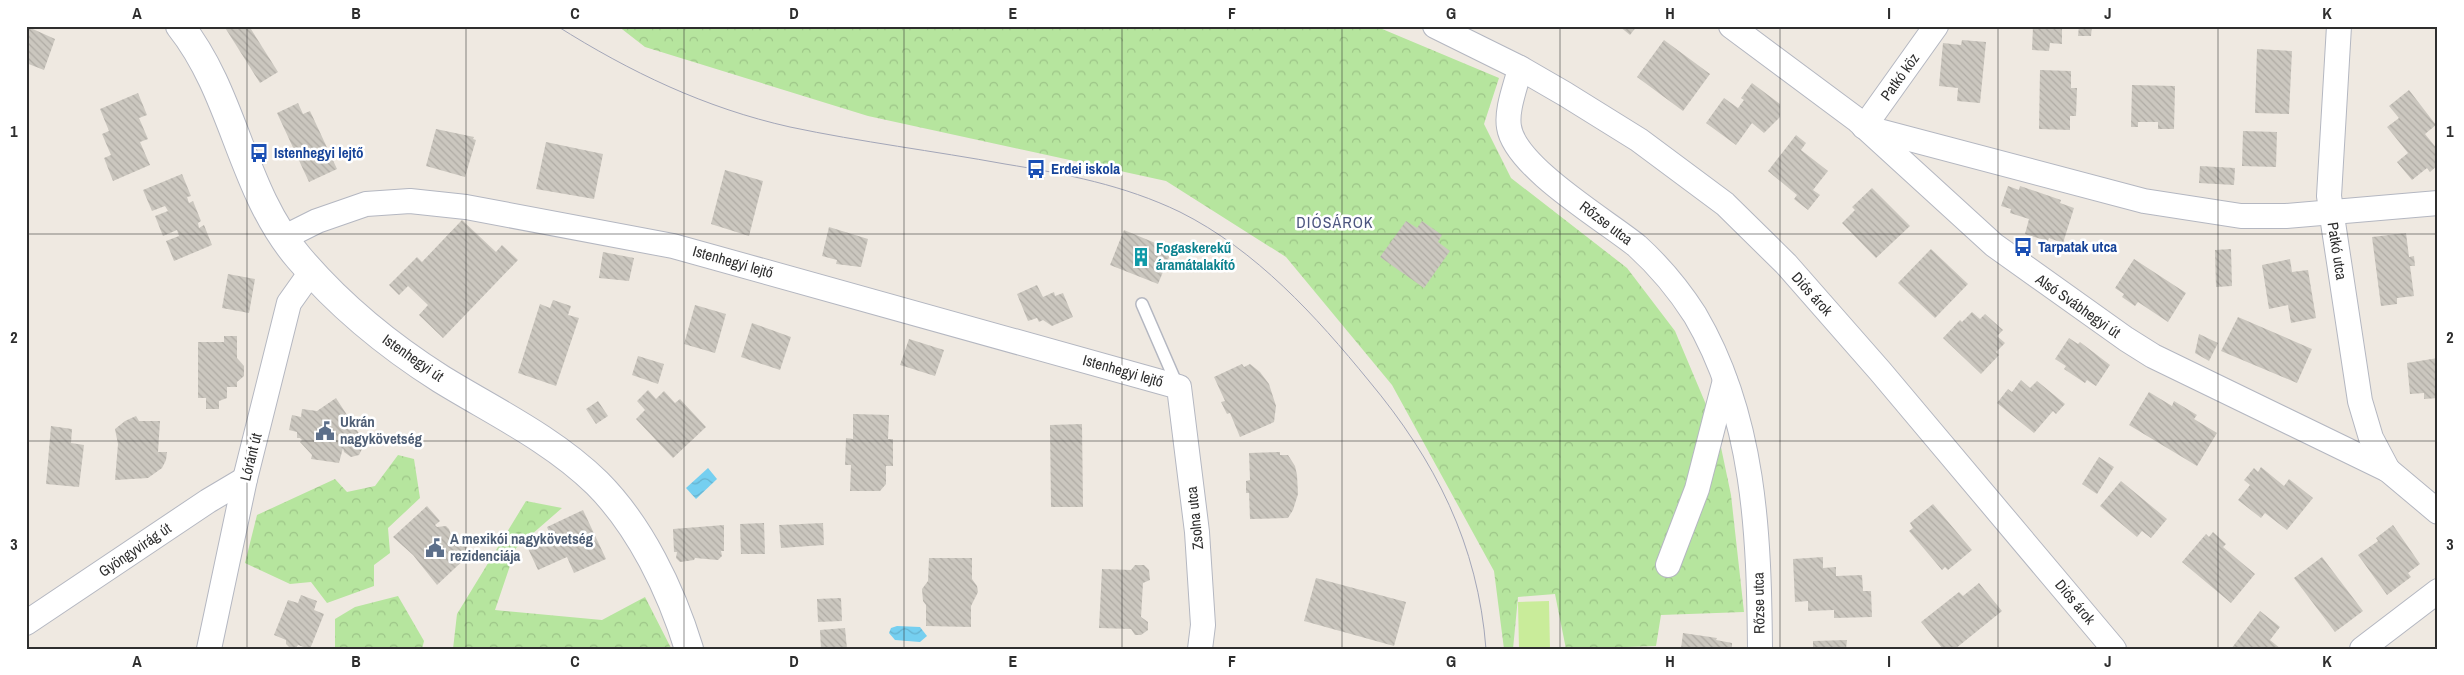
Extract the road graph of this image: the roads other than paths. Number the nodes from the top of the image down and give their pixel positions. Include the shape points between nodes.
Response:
1 (180, 26) edge
2 (1435, 26) edge
3 (1731, 26) edge
4 (1936, 26) edge
5 (2339, 26) edge
6 (1520, 68) junction
7 (1864, 127) junction
8 (2438, 203) edge
9 (2331, 213) junction
10 (284, 238) junction
11 (311, 272) junction
12 (1142, 304) dead end
13 (1725, 380) junction
14 (1179, 388) junction
15 (2388, 470) junction
16 (245, 479) junction
17 (2438, 512) edge
18 (1668, 565) dead end
19 (2438, 591) edge
20 (26, 623) edge
21 (209, 649) edge
22 (689, 649) edge
23 (1200, 649) edge
24 (1760, 649) edge
25 (2114, 649) edge
26 (2362, 649) edge

1 - 10 street, Istenhegyi út via 217,88 265,206
2 - 6 street, Diós árok
3 - 7 street, Alsó Svábhegyi út
4 - 7 street, Patkó köz
5 - 9 street, Patkó utca via 2329,196
6 - 13 street, Rőzse utca via 1509,116 1513,142 1536,169 1636,246 1669,279 1695,316
6 - 25 street, Diós árok via 1639,140 1725,204 1786,264 1880,371
7 - 9 street via 2144,201 2241,216
7 - 15 street, Alsó Svábhegyi út via 1994,245 2126,340
8 - 9 street
9 - 15 street, Patkó utca via 2360,401 2371,438
10 - 11 street, Istenhegyi út
10 - 14 street, Istenhegyi lejtő via 317,221 366,204 410,201 466,207 673,246
11 - 16 street, Lóránt út via 289,302
11 - 22 street, Istenhegyi út via 341,302 405,355 545,442 596,482 620,509 646,551 665,588
12 - 14 lane
13 - 18 street via 1697,489
13 - 24 street, Rőzse utca via 1741,426 1756,522
14 - 23 street, Zsolna utca via 1197,532 1203,625
15 - 17 street, Alsó Svábhegyi út
16 - 20 street, Gyöngyvirág út
16 - 21 street, Lóránt út
19 - 26 street

